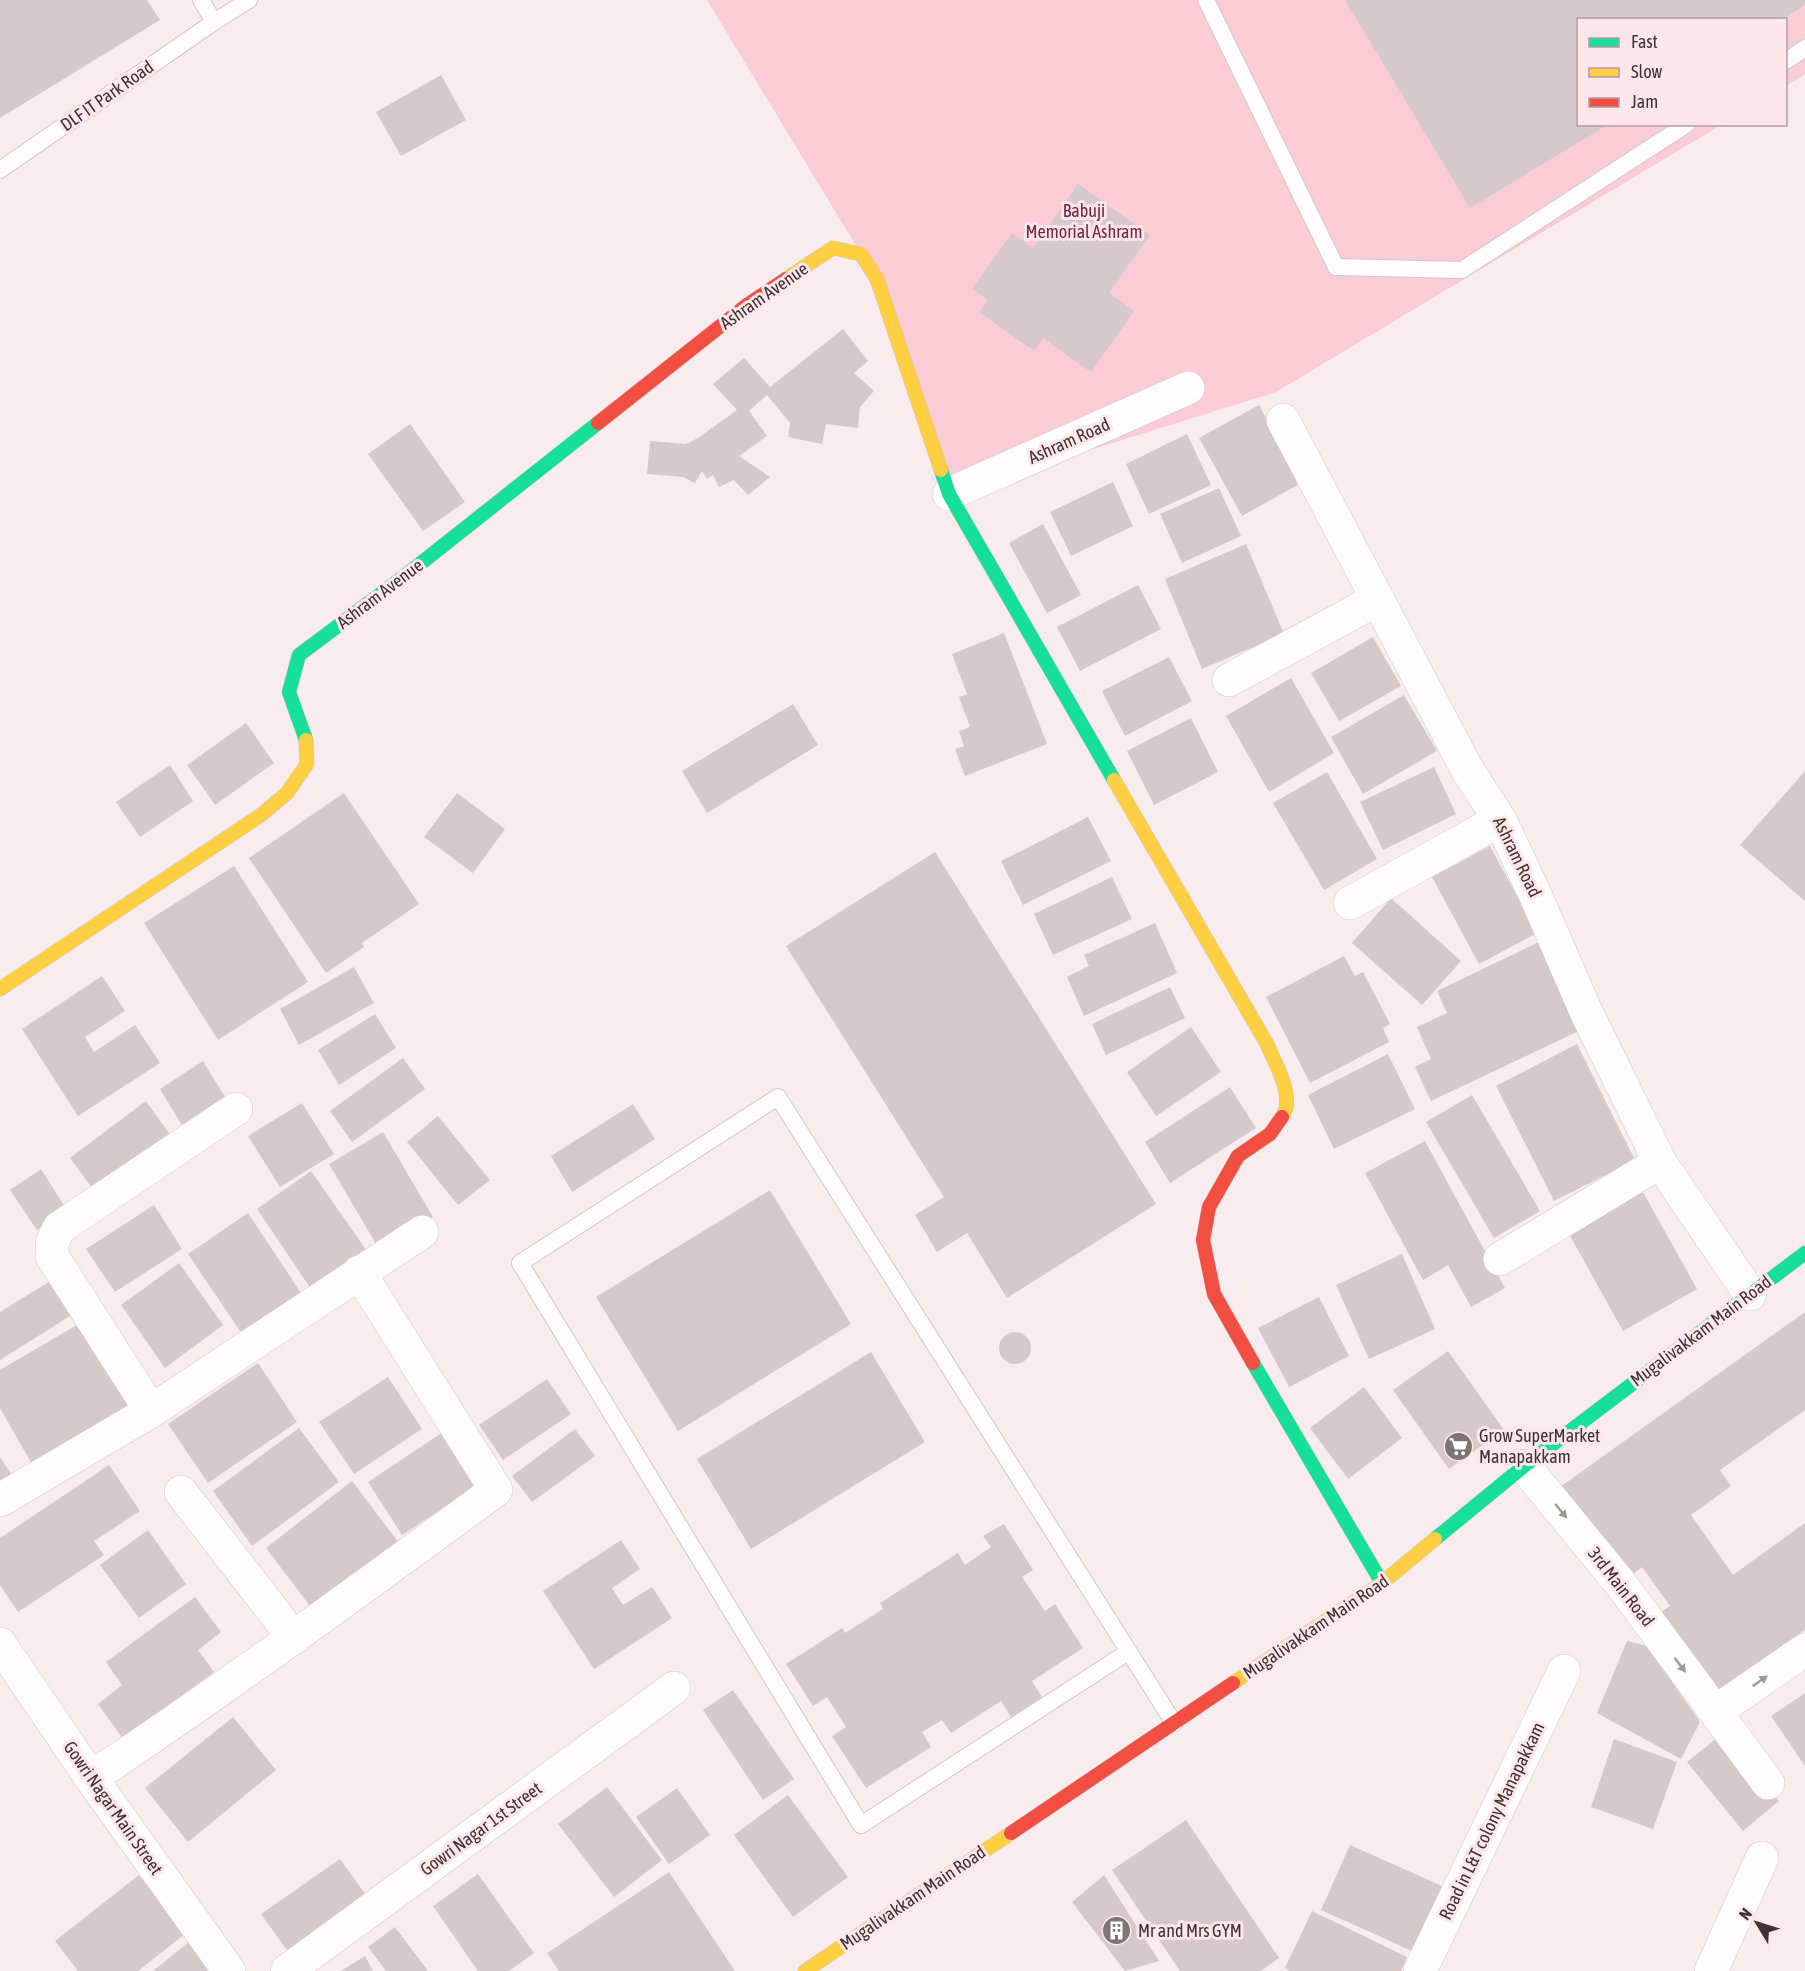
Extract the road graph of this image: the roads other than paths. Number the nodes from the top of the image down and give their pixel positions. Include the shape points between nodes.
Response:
1 (201, 0) edge
2 (249, 0) edge
3 (1206, 0) edge
4 (214, 22) junction
5 (1805, 48) edge
6 (1787, 60) edge
7 (1684, 126) edge
8 (0, 170) edge
9 (1188, 388) dead end
10 (1283, 420) dead end
11 (949, 494) junction
12 (1378, 599) junction
13 (1229, 680) dead end
14 (1500, 820) junction
15 (1350, 903) dead end
16 (0, 989) edge
17 (236, 1109) dead end
18 (1660, 1162) junction
19 (422, 1232) dead end
20 (1805, 1253) edge
21 (1500, 1260) dead end
22 (359, 1272) junction
23 (1750, 1294) junction
24 (151, 1411) junction
25 (1524, 1466) junction
26 (182, 1492) dead end
27 (0, 1500) edge
28 (1382, 1583) junction
29 (294, 1638) junction
30 (0, 1644) edge
31 (1805, 1650) edge
32 (1128, 1652) junction
33 (1564, 1671) dead end
34 (674, 1688) dead end
35 (1715, 1712) junction
36 (1174, 1723) junction
37 (91, 1778) junction
38 (1768, 1782) dead end
39 (1762, 1858) dead end
40 (229, 1971) edge
41 (287, 1971) edge
42 (805, 1971) edge
43 (1420, 1971) edge
44 (1711, 1971) edge

1 - 4 lane
2 - 4 lane, DLF IT Park Road
3 - 7 lane via 1336,267 1462,270
4 - 8 lane, DLF IT Park Road
5 - 6 lane
9 - 11 street, Ashram Road
10 - 12 street, Ashram Road
11 - 16 street, Ashram Avenue via 877,279 861,254 833,248 747,305 299,655 289,692 306,736 307,764 287,793 261,815
11 - 28 street via 1267,1044 1286,1089 1286,1112 1270,1134 1238,1155 1223,1180 1209,1207 1203,1240 1214,1294
12 - 13 street
12 - 14 street, Ashram Road via 1468,771
14 - 15 street
14 - 18 street, Ashram Road via 1588,1016
17 - 24 street via 74,1216 59,1228 52,1243 52,1256
18 - 21 street
18 - 23 street, Ashram Road
19 - 22 street
20 - 23 street, Mugalivakkam Main Road
22 - 24 street
22 - 29 street via 496,1490
23 - 25 street, Mugalivakkam Main Road
24 - 27 street
25 - 28 street, Mugalivakkam Main Road
25 -> 35 street, 3rd Main Road via 1620,1583
26 - 29 street
28 - 36 street, Mugalivakkam Main Road
29 - 37 street
30 - 37 street, Gowri Nagar Main Street
35 -> 31 street
32 - 32 lane via 861,1825 520,1263 778,1097
32 - 36 lane
33 - 43 street, Road in L&T colony Manapakkam
34 - 41 street, Gowri Nagar 1st Street
35 - 38 street
36 - 42 street, Mugalivakkam Main Road
37 - 40 street, Gowri Nagar Main Street
39 - 44 street

